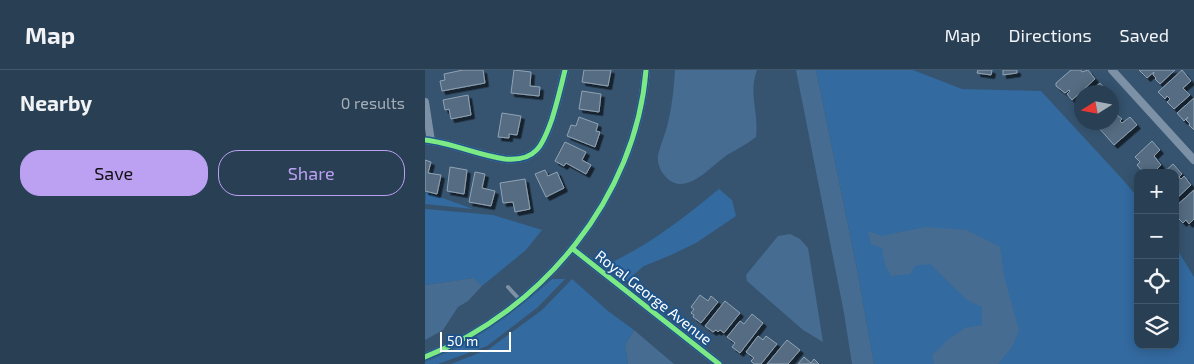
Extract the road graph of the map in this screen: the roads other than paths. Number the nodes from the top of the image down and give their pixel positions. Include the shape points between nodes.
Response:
1 (565, 70) edge
2 (646, 70) edge
3 (1112, 70) edge
4 (425, 102) edge
5 (428, 140) edge
6 (1194, 160) edge
7 (573, 249) junction
8 (508, 287) dead end
9 (520, 301) junction
10 (425, 357) edge
11 (719, 364) edge

1 - 5 street via 545,139 541,147 529,156 504,158
2 - 7 street via 634,129 617,176
3 - 6 street
4 - 5 street
7 - 9 street
7 - 11 street, Royal George Avenue
8 - 9 lane
9 - 10 street via 463,340

